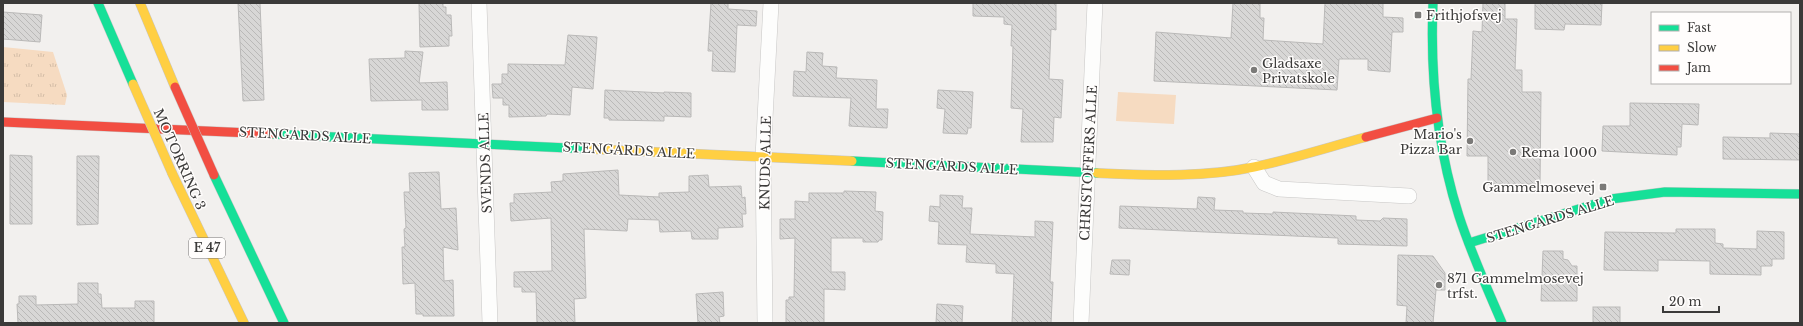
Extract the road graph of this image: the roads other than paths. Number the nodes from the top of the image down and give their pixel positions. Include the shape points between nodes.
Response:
1 (98, 3) edge
2 (140, 3) edge
3 (479, 3) edge
4 (771, 3) edge
5 (1095, 3) edge
6 (1433, 3) edge
7 (1437, 118) junction
8 (3, 122) edge
9 (484, 144) junction
10 (763, 157) junction
11 (1254, 167) junction
12 (1087, 172) junction
13 (1800, 194) edge
14 (1410, 196) dead end
15 (1469, 243) junction
16 (244, 323) edge
17 (284, 323) edge
18 (490, 323) edge
19 (765, 323) edge
20 (1080, 323) edge
21 (1502, 323) edge

1 - 16 main road, MOTORRING 3 / E 47, bridge via 172,173
2 - 17 main road, MOTORRING 3 / E 47, bridge via 214,175
3 - 9 street, SVENDS ALLE
4 - 10 street, KNUDS ALLE
5 - 12 street, CHRISTOFFERS ALLE
6 - 7 main road via 1431,28
7 - 11 main road, STENGÅRDS ALLE
7 - 15 main road via 1449,178
8 - 9 main road, STENGÅRDS ALLE
9 - 10 main road, STENGÅRDS ALLE
9 - 18 street, SVENDS ALLE
10 - 12 main road, STENGÅRDS ALLE
10 - 19 street, KNUDS ALLE
11 - 12 main road, STENGÅRDS ALLE via 1169,176
11 - 14 street via 1264,183 1279,190
12 - 20 street, CHRISTOFFERS ALLE
13 - 15 main road, STENGÅRDS ALLE via 1665,192 1611,199
15 - 21 main road

